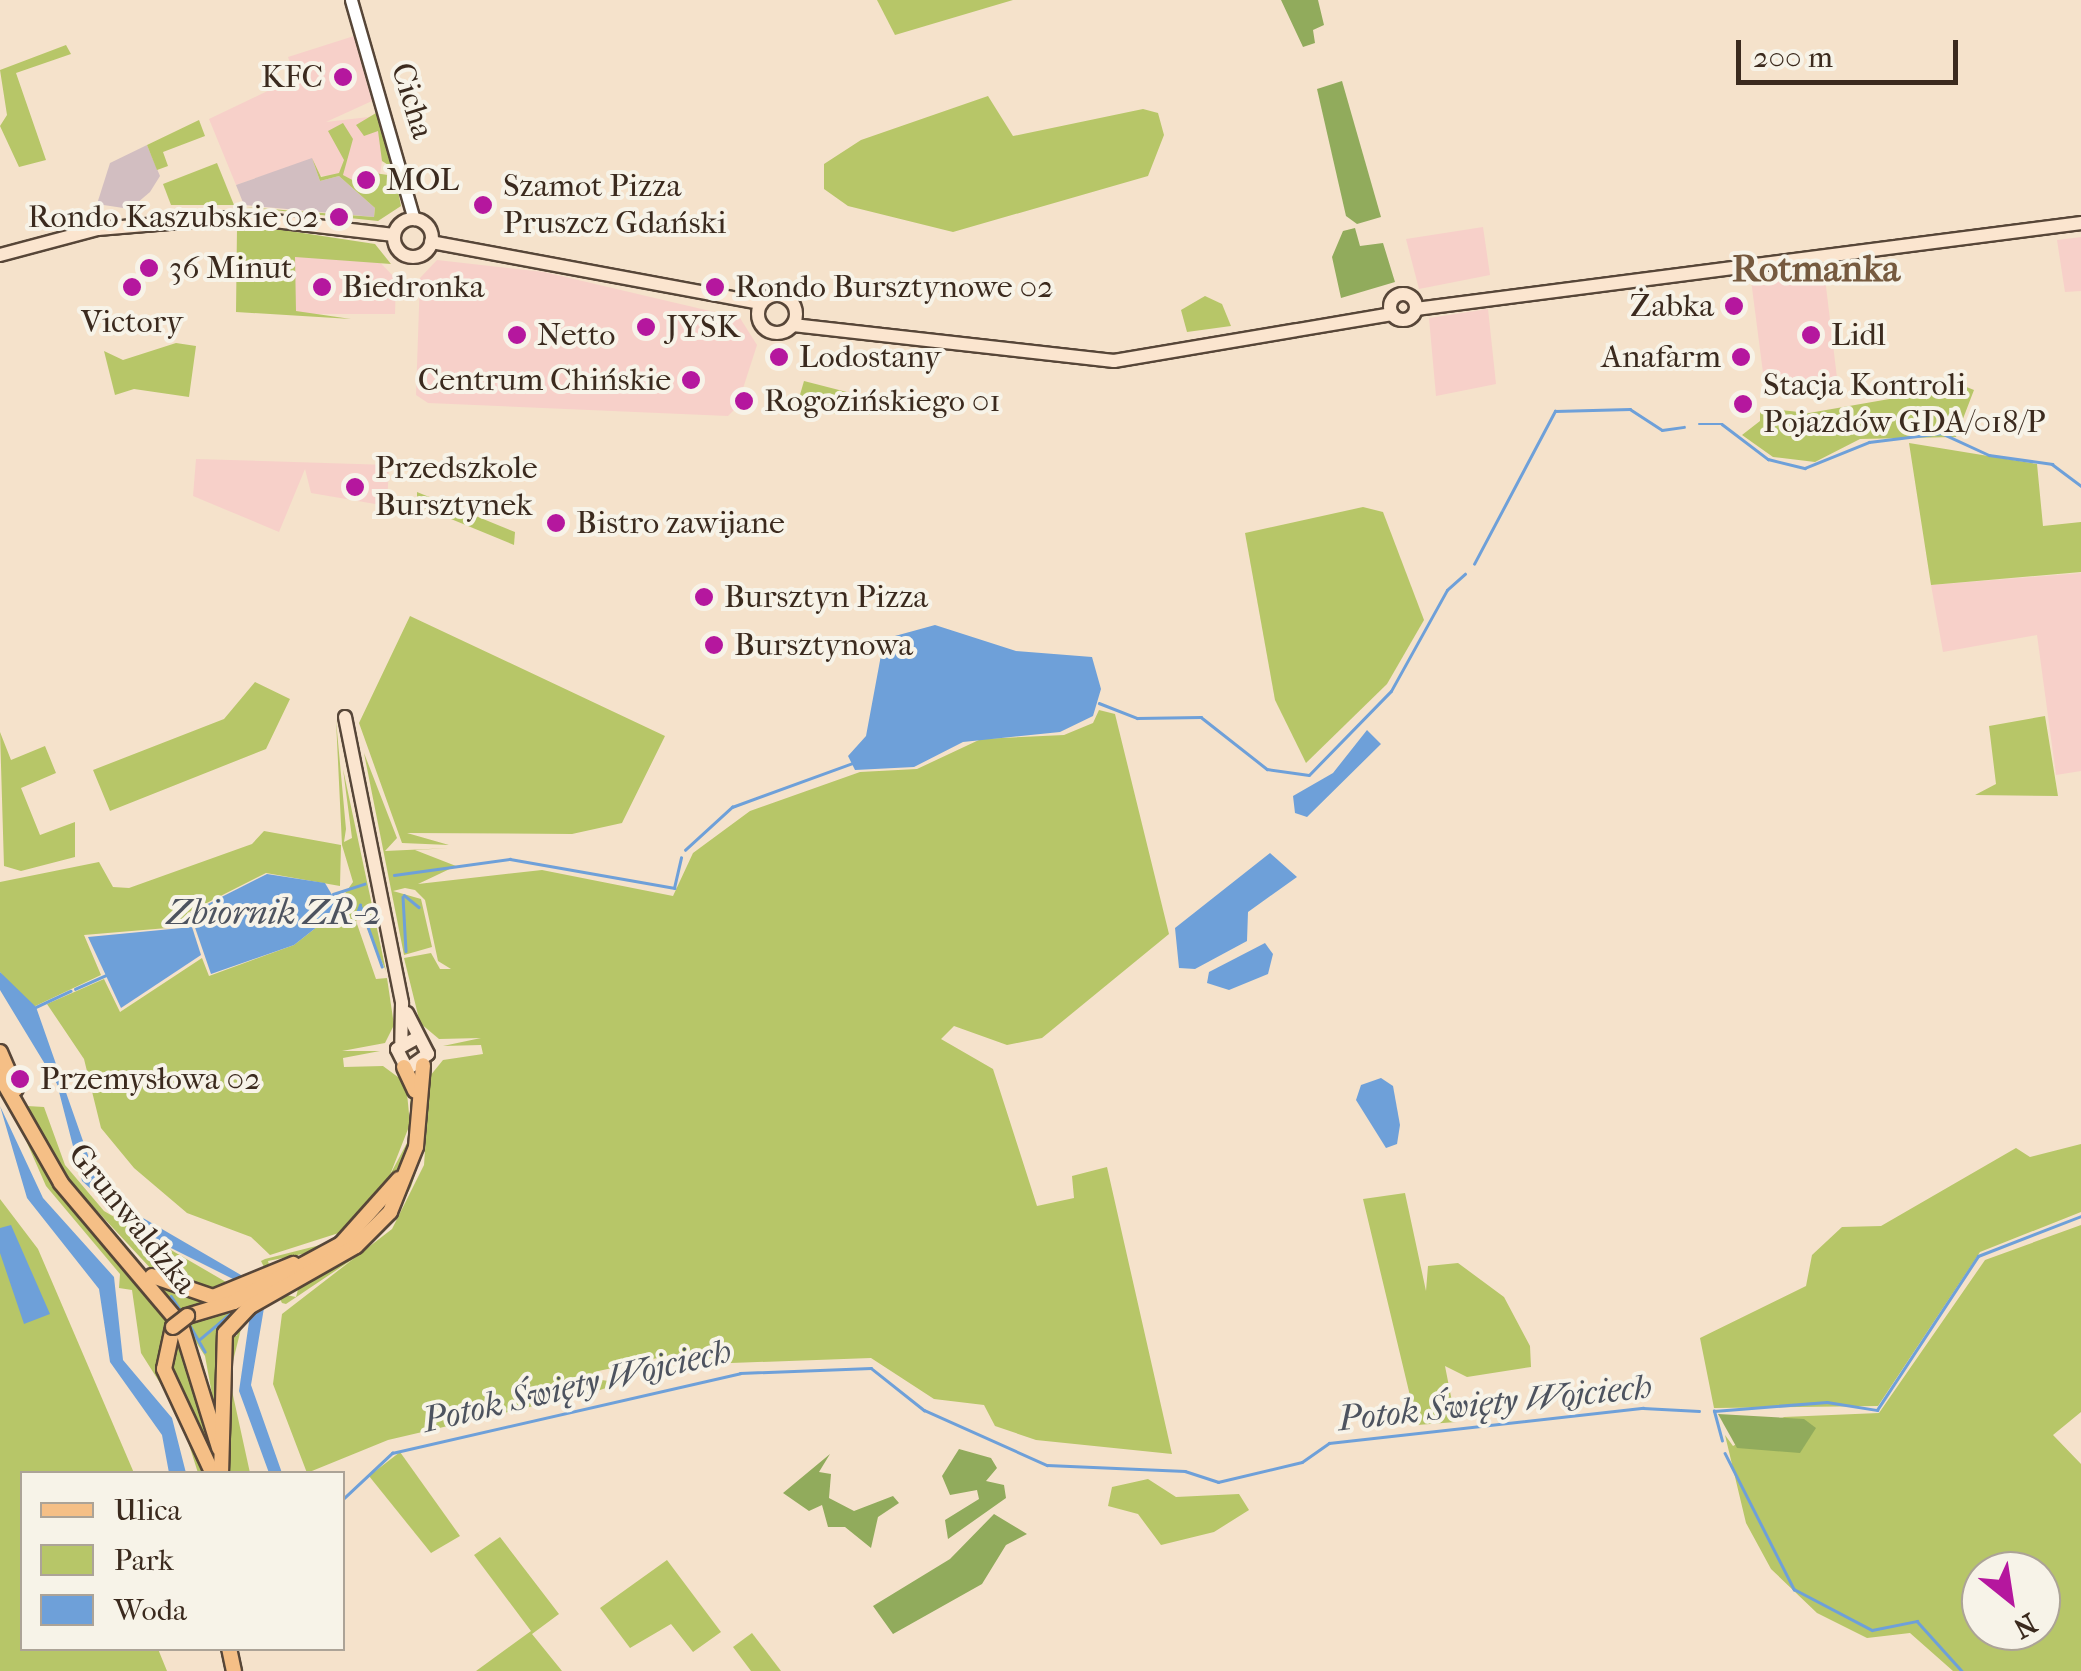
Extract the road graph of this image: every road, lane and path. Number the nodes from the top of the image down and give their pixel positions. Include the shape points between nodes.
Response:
1 (351, 0) edge
2 (414, 219) junction
3 (2081, 223) edge
4 (394, 236) junction
5 (431, 242) junction
6 (0, 255) edge
7 (725, 301) junction
8 (761, 303) junction
9 (1416, 305) junction
10 (1391, 310) junction
11 (758, 318) junction
12 (795, 319) junction
13 (349, 717) dead end
14 (402, 1002) junction
15 (417, 1038) junction
16 (401, 1042) junction
17 (0, 1052) edge
18 (422, 1066) junction
19 (404, 1067) junction
20 (0, 1076) edge
21 (420, 1100) junction
22 (30, 1128) junction
23 (411, 1163) junction
24 (138, 1268) junction
25 (265, 1286) junction
26 (234, 1303) junction
27 (216, 1471) edge
28 (218, 1471) edge
29 (219, 1471) edge

1 - 2 street, Cicha
2 - 4 main road
2 - 5 main road
3 - 9 main road
4 - 5 main road via 409,256
4 - 6 main road via 224,218 98,229
5 - 7 main road
7 - 8 main road
7 - 11 main road
8 - 11 main road
8 - 12 main road via 784,296
9 - 10 main road via 1407,319
9 - 10 main road via 1401,294
10 - 12 main road via 1114,361 929,347
11 - 12 main road via 774,333
13 - 14 main road
14 - 15 main road
14 - 16 main road
15 - 16 main road
15 - 18 main road via 428,1050
16 - 19 main road
17 - 22 main road, Grunwaldzka
18 - 19 main road
18 - 21 main road
19 - 21 main road
20 - 22 main road, Grunwaldzka
21 - 23 main road
22 - 24 main road, Grunwaldzka via 67,1190
23 - 25 main road via 366,1224
23 - 25 main road via 402,1194 366,1239
24 - 26 main road via 186,1295
24 - 28 main road, Grunwaldzka via 181,1324 210,1402
25 - 26 main road
25 - 26 main road
26 - 27 main road, bridge via 172,1327 164,1369
26 - 29 main road via 218,1355 227,1422

